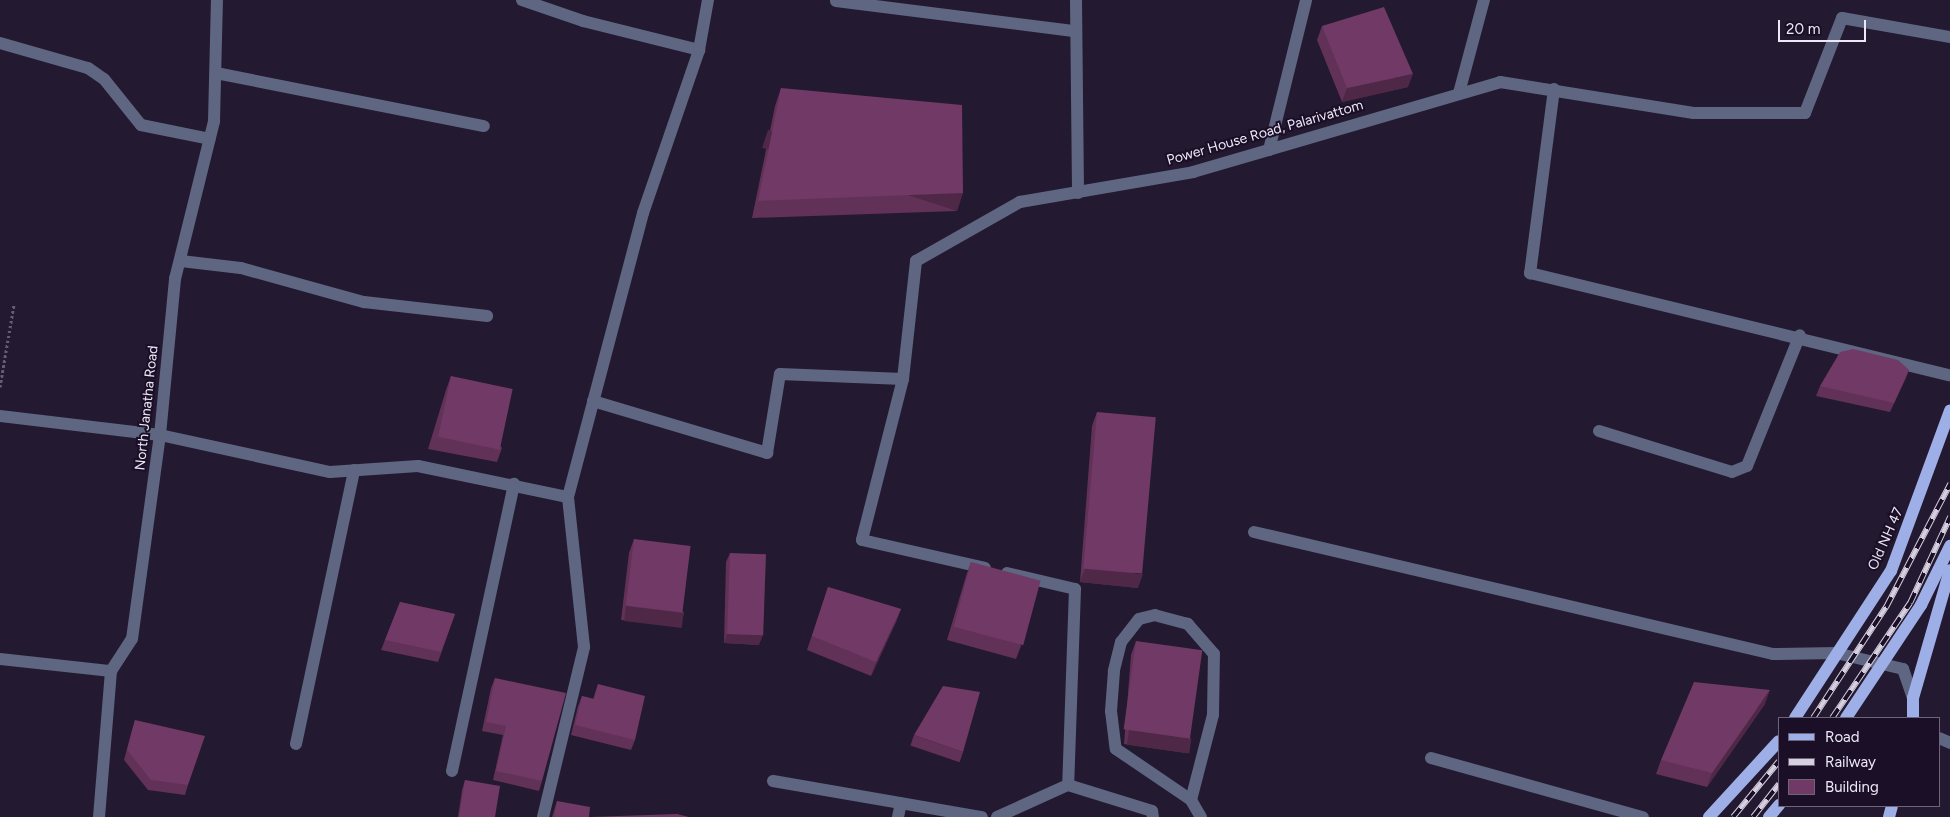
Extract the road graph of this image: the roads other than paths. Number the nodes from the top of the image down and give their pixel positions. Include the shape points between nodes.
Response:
1 (217, 0) edge
2 (522, 0) edge
3 (708, 0) edge
4 (1076, 0) edge
5 (1306, 0) edge
6 (1484, 0) edge
7 (836, 1) edge
8 (1073, 31) junction
9 (1950, 37) edge
10 (0, 43) edge
11 (699, 50) junction
12 (216, 73) junction
13 (1554, 89) junction
14 (1459, 93) junction
15 (484, 126) dead end
16 (210, 139) junction
17 (1269, 150) junction
18 (1078, 193) junction
19 (181, 261) junction
20 (487, 316) dead end
21 (1800, 335) junction
22 (1950, 375) edge
23 (903, 379) junction
24 (593, 401) junction
25 (1950, 411) edge
26 (0, 416) edge
27 (1599, 431) dead end
28 (160, 435) junction
29 (354, 470) junction
30 (514, 484) junction
31 (568, 497) junction
32 (1254, 532) dead end
33 (1950, 546) edge
34 (1950, 570) edge
35 (1836, 653) junction
36 (0, 659) edge
37 (1885, 664) junction
38 (111, 671) junction
39 (1912, 698) junction
40 (1796, 717) edge
41 (1847, 717) edge
42 (1913, 717) edge
43 (1778, 741) edge
44 (296, 744) dead end
45 (1431, 758) dead end
46 (452, 770) dead end
47 (773, 781) dead end
48 (1068, 785) junction
49 (1191, 800) junction
50 (901, 803) junction
51 (1778, 806) edge
52 (99, 817) edge
53 (543, 817) edge
54 (898, 817) edge
55 (982, 817) edge
56 (997, 817) edge
57 (1153, 817) edge
58 (1201, 817) edge
59 (1643, 817) edge
60 (1709, 817) edge
61 (1769, 817) edge

1 - 12 street, North Janatha Road
2 - 11 street via 582,21
3 - 11 street
4 - 8 street
5 - 17 street
6 - 14 street
7 - 8 street
8 - 18 street
9 - 13 street, Power House Road, Palarivattom via 1842,18 1806,113 1694,114
10 - 16 street via 88,68 104,79 141,125
11 - 24 street via 643,213
12 - 15 street
12 - 16 street, North Janatha Road
13 - 14 street, Power House Road, Palarivattom via 1500,82
13 - 21 street via 1530,273
14 - 17 street, Power House Road, Palarivattom
16 - 19 street, North Janatha Road
17 - 18 street, Power House Road, Palarivattom via 1193,172
18 - 23 street, Power House Road, Palarivattom via 1020,202 916,261
19 - 20 street via 241,268 364,302
19 - 28 street, North Janatha Road via 175,279
21 - 22 street
21 - 27 street via 1747,466 1732,472
23 - 24 street via 780,374 767,453
23 - 48 street via 862,540 1075,588
24 - 31 street
25 - 35 main road, Old NH 47 via 1891,571
26 - 28 street
28 - 29 street via 330,472
28 - 38 street, North Janatha Road via 132,638
29 - 30 street via 418,466
29 - 44 street
30 - 31 street
30 - 46 street
31 - 53 street via 584,647
32 - 35 street via 1773,654
33 - 37 main road
34 - 39 main road
35 - 37 street
35 - 40 main road, Old NH 47
36 - 38 street
37 - 39 street via 1903,669
37 - 41 main road
38 - 52 street, North Janatha Road
39 - 42 main road
43 - 60 main road
45 - 59 street
47 - 50 street
48 - 56 street
48 - 57 street via 1152,810
49 - 49 street via 1116,749 1110,712 1121,642 1139,619 1155,615 1188,624 1214,654 1213,715
49 - 58 street
50 - 54 street
50 - 55 street
51 - 61 main road

